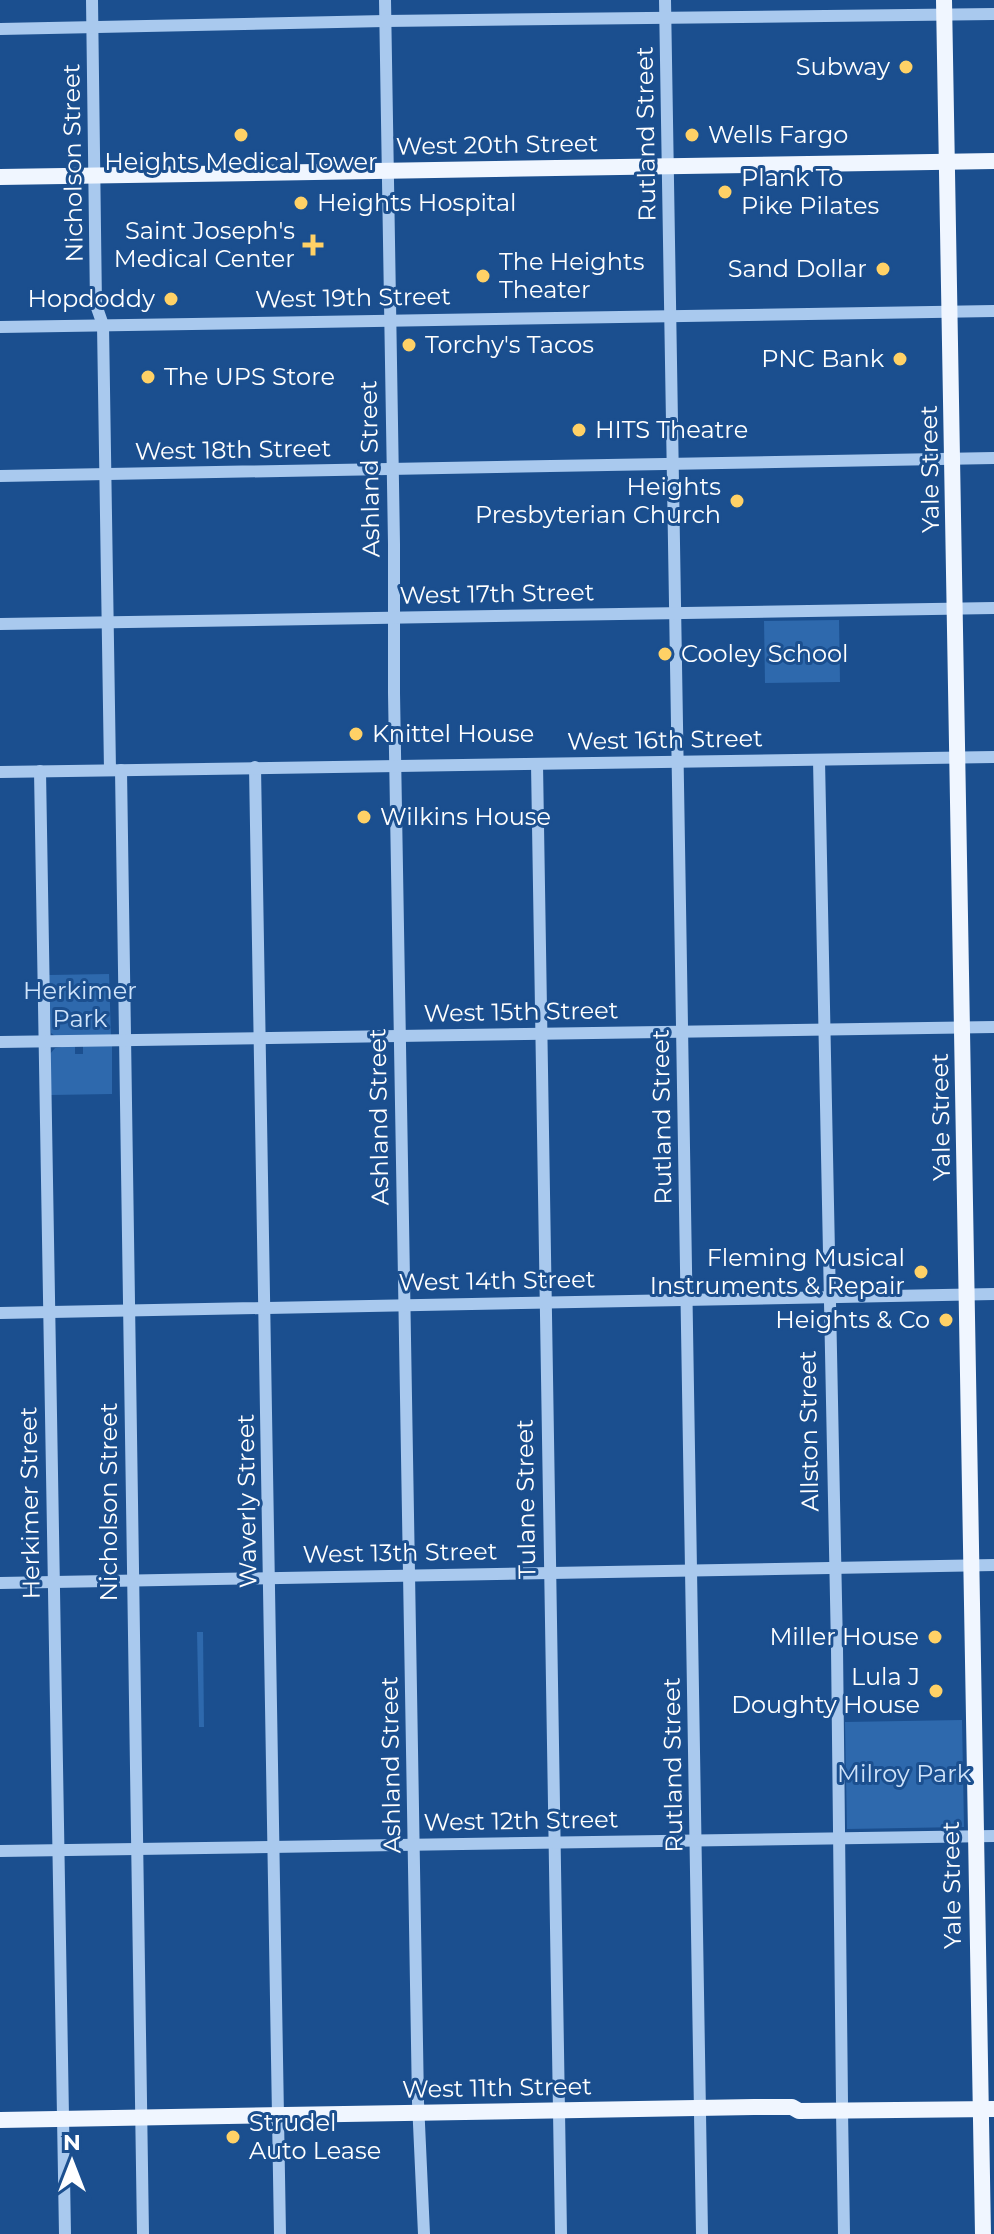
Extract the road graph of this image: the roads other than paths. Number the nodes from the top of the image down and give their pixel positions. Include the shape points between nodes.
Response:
1 (92, 0) edge
2 (385, 0) edge
3 (665, 0) edge
4 (944, 8) edge
5 (994, 14) edge
6 (666, 19) junction
7 (385, 21) junction
8 (92, 27) junction
9 (0, 29) edge
10 (994, 161) edge
11 (947, 162) junction
12 (668, 166) junction
13 (387, 171) junction
14 (96, 176) junction
15 (0, 177) edge
16 (951, 311) junction
17 (994, 311) edge
18 (671, 315) junction
19 (390, 319) junction
20 (103, 325) junction
21 (0, 327) edge
22 (994, 458) edge
23 (954, 459) junction
24 (673, 464) junction
25 (393, 470) junction
26 (105, 474) junction
27 (0, 476) edge
28 (956, 608) junction
29 (994, 608) edge
30 (676, 613) junction
31 (393, 617) junction
32 (107, 621) junction
33 (0, 624) edge
34 (994, 757) edge
35 (959, 758) junction
36 (819, 760) junction
37 (678, 762) junction
38 (395, 764) junction
39 (537, 764) junction
40 (255, 767) junction
41 (116, 770) junction
42 (40, 771) junction
43 (0, 772) edge
44 (994, 1027) edge
45 (824, 1028) junction
46 (964, 1028) junction
47 (683, 1030) junction
48 (541, 1033) junction
49 (399, 1036) junction
50 (261, 1038) junction
51 (125, 1040) junction
52 (45, 1041) junction
53 (0, 1042) edge
54 (966, 1294) junction
55 (994, 1294) edge
56 (828, 1296) junction
57 (688, 1299) junction
58 (544, 1302) junction
59 (405, 1305) junction
60 (266, 1308) junction
61 (129, 1311) junction
62 (49, 1312) junction
63 (0, 1313) edge
64 (970, 1565) junction
65 (994, 1565) edge
66 (833, 1568) junction
67 (692, 1570) junction
68 (549, 1572) junction
69 (409, 1574) junction
70 (271, 1578) junction
71 (131, 1579) junction
72 (53, 1582) junction
73 (0, 1583) edge
74 (974, 1836) junction
75 (994, 1836) edge
76 (839, 1839) junction
77 (697, 1841) junction
78 (554, 1843) junction
79 (414, 1844) junction
80 (275, 1847) junction
81 (139, 1849) junction
82 (58, 1850) junction
83 (0, 1851) edge
84 (987, 2103) edge
85 (842, 2106) junction
86 (699, 2108) junction
87 (559, 2111) junction
88 (419, 2113) junction
89 (278, 2116) junction
90 (141, 2117) junction
91 (64, 2119) junction
92 (0, 2120) edge
93 (65, 2234) edge
94 (143, 2234) edge
95 (280, 2234) edge
96 (424, 2234) edge
97 (561, 2234) edge
98 (702, 2234) edge
99 (844, 2234) edge
100 (983, 2234) edge

1 - 8 street, Nicholson Street
2 - 7 street, Ashland Street
3 - 6 street, Rutland Street
4 - 5 street
4 - 6 street
4 - 11 main road, Yale Street
6 - 7 street
6 - 12 street, Rutland Street
7 - 8 street
7 - 13 street, Ashland Street
8 - 9 street
8 - 14 street, Nicholson Street
10 - 11 main road, West 20th Street
11 - 12 main road, West 20th Street
11 - 16 main road, Yale Street
12 - 13 main road, West 20th Street
12 - 18 street, Rutland Street
13 - 14 main road, West 20th Street
13 - 19 street, Ashland Street
14 - 15 main road, West 20th Street
14 - 20 street, Nicholson Street via 96,305
16 - 17 street, West 19th Street
16 - 18 street, West 19th Street
16 - 23 main road, Yale Street
18 - 19 street, West 19th Street
18 - 24 street, Rutland Street
19 - 20 street, West 19th Street
19 - 25 street, Ashland Street
20 - 21 street, West 19th Street
20 - 26 street, Nicholson Street
22 - 23 street, West 18th Street
23 - 24 street, West 18th Street
23 - 28 main road, Yale Street
24 - 25 street, West 18th Street
24 - 30 street, Rutland Street
25 - 26 street, West 18th Street
25 - 31 street, Ashland Street
26 - 27 street, West 18th Street
26 - 32 street, Nicholson Street
28 - 29 street, West 17th Street
28 - 30 street, West 17th Street
28 - 35 main road, Yale Street
30 - 31 street, West 17th Street
30 - 37 street, Rutland Street
31 - 32 street, West 17th Street
31 - 38 street, Ashland Street
32 - 33 street, West 17th Street
32 - 41 street, Nicholson Street
34 - 35 street, West 16th Street
35 - 36 street, West 16th Street
35 - 46 main road, Yale Street
36 - 37 street, West 16th Street
36 - 45 street, Allston Street
37 - 39 street, West 16th Street
37 - 47 street, Rutland Street
38 - 39 street, West 16th Street
38 - 40 street, West 16th Street
38 - 49 street, Ashland Street
39 - 48 street, Tulane Street
40 - 41 street, West 16th Street
40 - 50 street, Waverly Street
41 - 42 street, West 16th Street
41 - 51 street, Nicholson Street
42 - 43 street, West 16th Street
42 - 52 street, Herkimer Street
44 - 46 street, West 15th Street
45 - 46 street, West 15th Street
45 - 47 street, West 15th Street
45 - 56 street, Allston Street
46 - 54 main road, Yale Street
47 - 48 street, West 15th Street
47 - 57 street, Rutland Street
48 - 49 street, West 15th Street
48 - 58 street, Tulane Street
49 - 50 street, West 15th Street
49 - 59 street, Ashland Street
50 - 51 street, West 15th Street
50 - 60 street, Waverly Street
51 - 52 street, West 15th Street
51 - 61 street, Nicholson Street
52 - 53 street, West 15th Street
52 - 62 street, Herkimer Street
54 - 55 street, West 14th Street
54 - 56 street, West 14th Street
54 - 64 main road, Yale Street
56 - 57 street, West 14th Street
56 - 66 street, Allston Street
57 - 58 street, West 14th Street
57 - 67 street, Rutland Street
58 - 59 street, West 14th Street
58 - 68 street, Tulane Street
59 - 60 street, West 14th Street
59 - 69 street, Ashland Street
60 - 61 street, West 14th Street
60 - 70 street, Waverly Street
61 - 62 street, West 14th Street
61 - 71 street, Nicholson Street
62 - 63 street, West 14th Street
62 - 72 street, Herkimer Street
64 - 65 street, West 13th Street
64 - 66 street, West 13th Street
64 - 74 main road, Yale Street
66 - 67 street, West 13th Street
66 - 76 street, Allston Street
67 - 68 street, West 13th Street
67 - 77 street, Rutland Street
68 - 69 street, West 13th Street
68 - 78 street, Tulane Street
69 - 70 street, West 13th Street
69 - 79 street, Ashland Street
70 - 71 street, West 13th Street
70 - 80 street, Waverly Street
71 - 72 street, West 13th Street
71 - 81 street, Nicholson Street
72 - 73 street, West 13th Street
72 - 82 street, Herkimer Street
74 - 75 street, West 12th Street
74 - 76 street, West 12th Street
74 - 84 main road, Yale Street
76 - 77 street, West 12th Street
76 - 85 street, Allston Street
77 - 78 street, West 12th Street
77 - 86 street, Rutland Street
78 - 79 street, West 12th Street
78 - 87 street, Tulane Street
79 - 80 street, West 12th Street
79 - 88 street, Ashland Street
80 - 81 street, West 12th Street
80 - 89 street, Waverly Street
81 - 82 street, West 12th Street
81 - 90 street, Nicholson Street
82 - 83 street, West 12th Street
82 - 91 street, Herkimer Street
84 - 85 main road, West 11th Street
84 - 85 main road via 910,2099
84 - 100 main road, Yale Street
85 - 86 main road, West 11th Street via 799,2111
85 - 99 street, Allston Street
86 - 87 main road, West 11th Street
86 - 98 street, Rutland Street
87 - 88 main road, West 11th Street
87 - 97 street, Tulane Street
88 - 89 main road, West 11th Street
88 - 96 street, Ashland Street
89 - 90 main road, West 11th Street
89 - 95 street, Waverly Street
90 - 91 main road, West 11th Street
90 - 94 street, Nicholson Street
91 - 92 main road, West 11th Street
91 - 93 street, Herkimer Street

